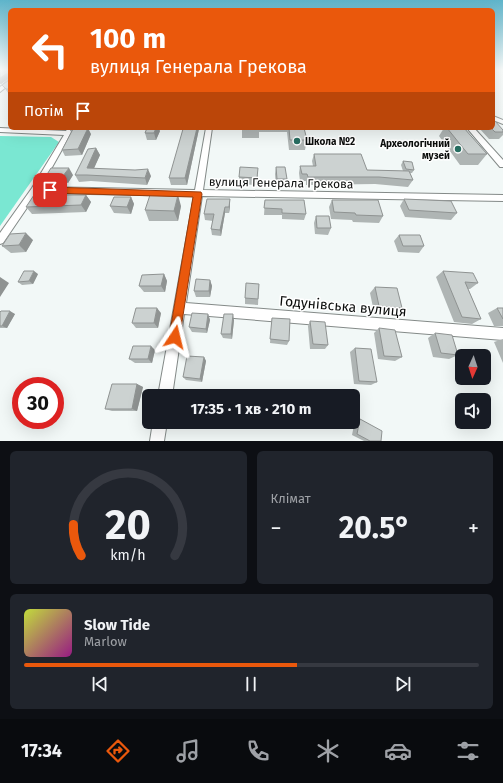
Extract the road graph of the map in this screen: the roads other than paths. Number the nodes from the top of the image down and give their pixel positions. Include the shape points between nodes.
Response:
1 (0, 130) edge
2 (209, 130) edge
3 (472, 130) edge
4 (69, 131) edge
5 (503, 165) edge
6 (35, 190) junction
7 (198, 194) junction
8 (503, 198) edge
9 (0, 240) edge
10 (180, 308) junction
11 (503, 334) edge
12 (166, 389) edge
13 (159, 429) edge
14 (157, 441) edge

1 - 4 street
2 - 7 street
3 - 5 street
4 - 6 street
6 - 7 street, вулиця Генерала Грекова
6 - 9 street
7 - 8 street, вулиця Генерала Грекова
7 - 10 street
10 - 11 street, Годунівська вулиця
10 - 12 street
13 - 14 street

